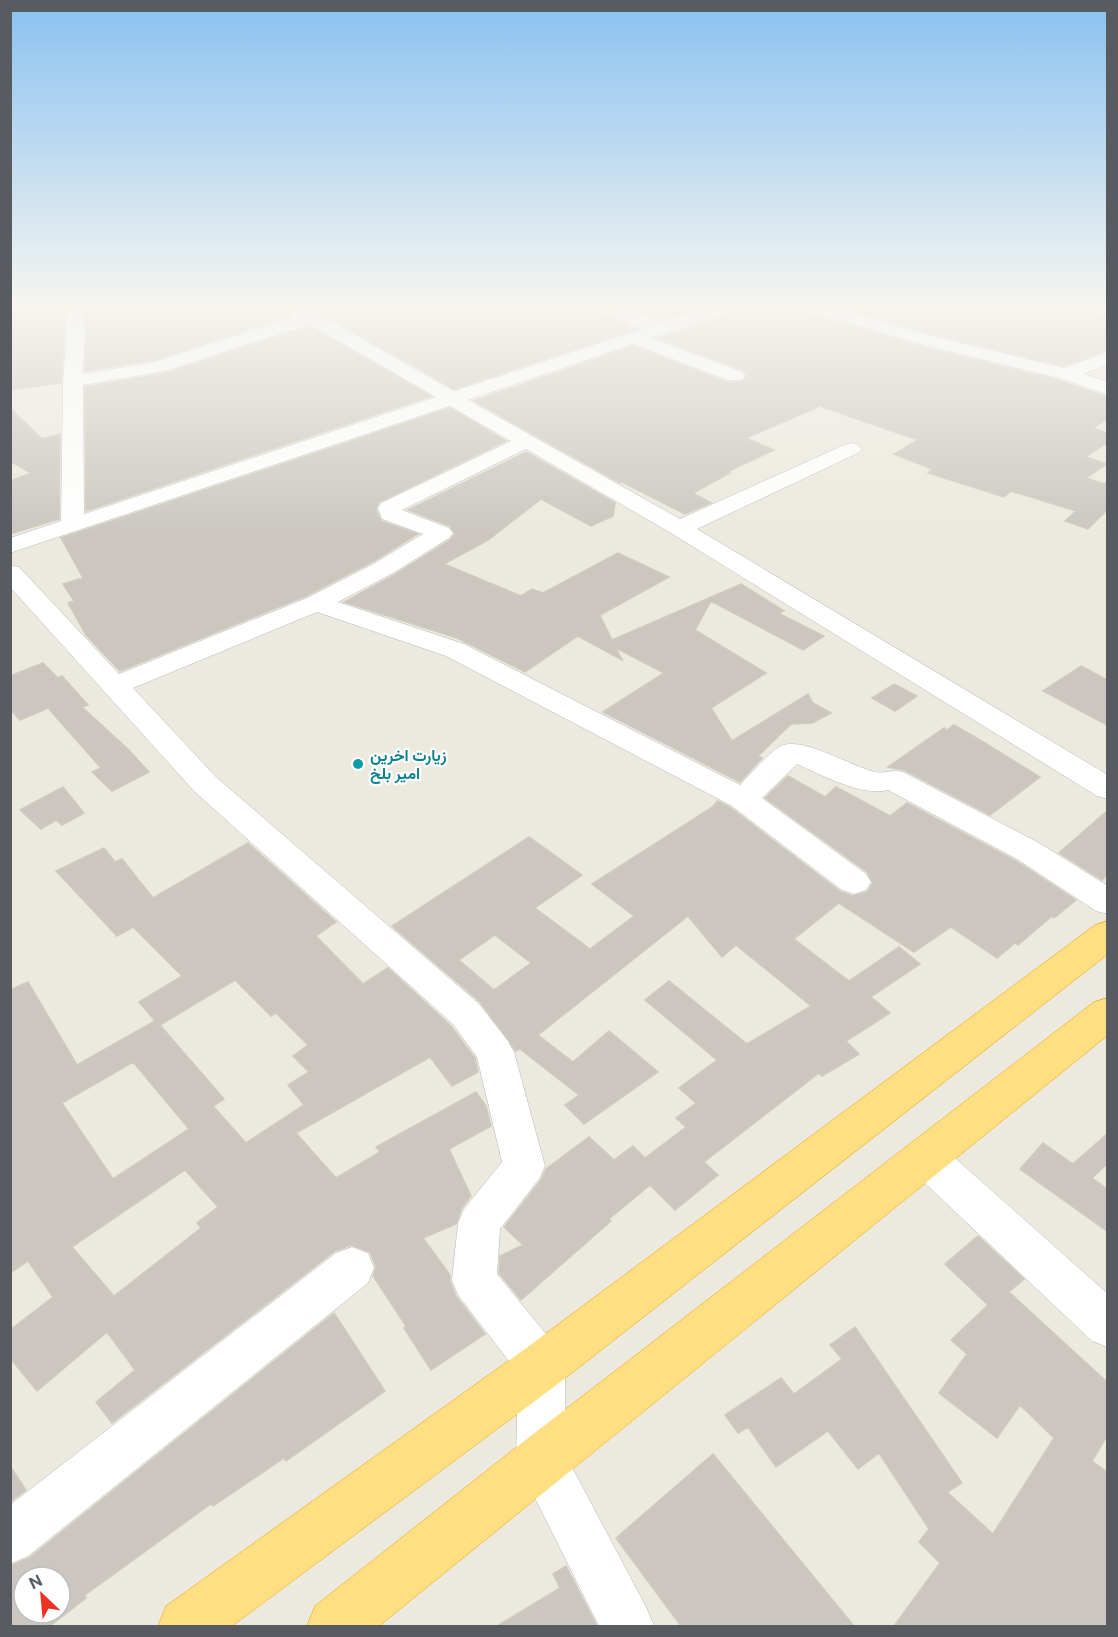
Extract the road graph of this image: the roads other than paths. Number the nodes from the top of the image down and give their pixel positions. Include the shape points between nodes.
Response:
1 (73, 382) edge
2 (421, 382) edge
3 (496, 382) edge
4 (1089, 382) edge
5 (1107, 389) edge
6 (448, 398) junction
7 (527, 441) junction
8 (851, 449) dead end
9 (73, 525) junction
10 (679, 528) junction
11 (10, 546) edge
12 (10, 572) edge
13 (316, 603) junction
14 (114, 686) junction
15 (1107, 789) edge
16 (743, 799) junction
17 (854, 882) dead end
18 (1107, 902) edge
19 (1107, 934) edge
20 (1102, 1025) edge
21 (925, 1157) junction
22 (352, 1268) dead end
23 (1107, 1325) edge
24 (542, 1366) junction
25 (540, 1460) junction
26 (10, 1538) edge
27 (186, 1626) edge
28 (335, 1626) edge
29 (627, 1626) edge

1 - 9 street
2 - 6 street
3 - 6 street
4 - 5 street
6 - 7 street
6 - 9 street
7 - 10 street
7 - 13 street via 389,508 390,514 441,533
8 - 10 street
9 - 11 street
10 - 15 street
12 - 14 street
13 - 14 street
13 - 16 street via 456,650
14 - 24 street via 205,784 466,1014 495,1052 524,1166 479,1223 474,1280
16 - 17 street
16 - 18 street via 791,753 877,783 892,779 1028,851
19 - 24 highway
20 - 21 highway
21 - 23 street
21 - 25 highway
22 - 26 street
24 - 25 street
24 - 27 highway
25 - 28 highway
25 - 29 street

